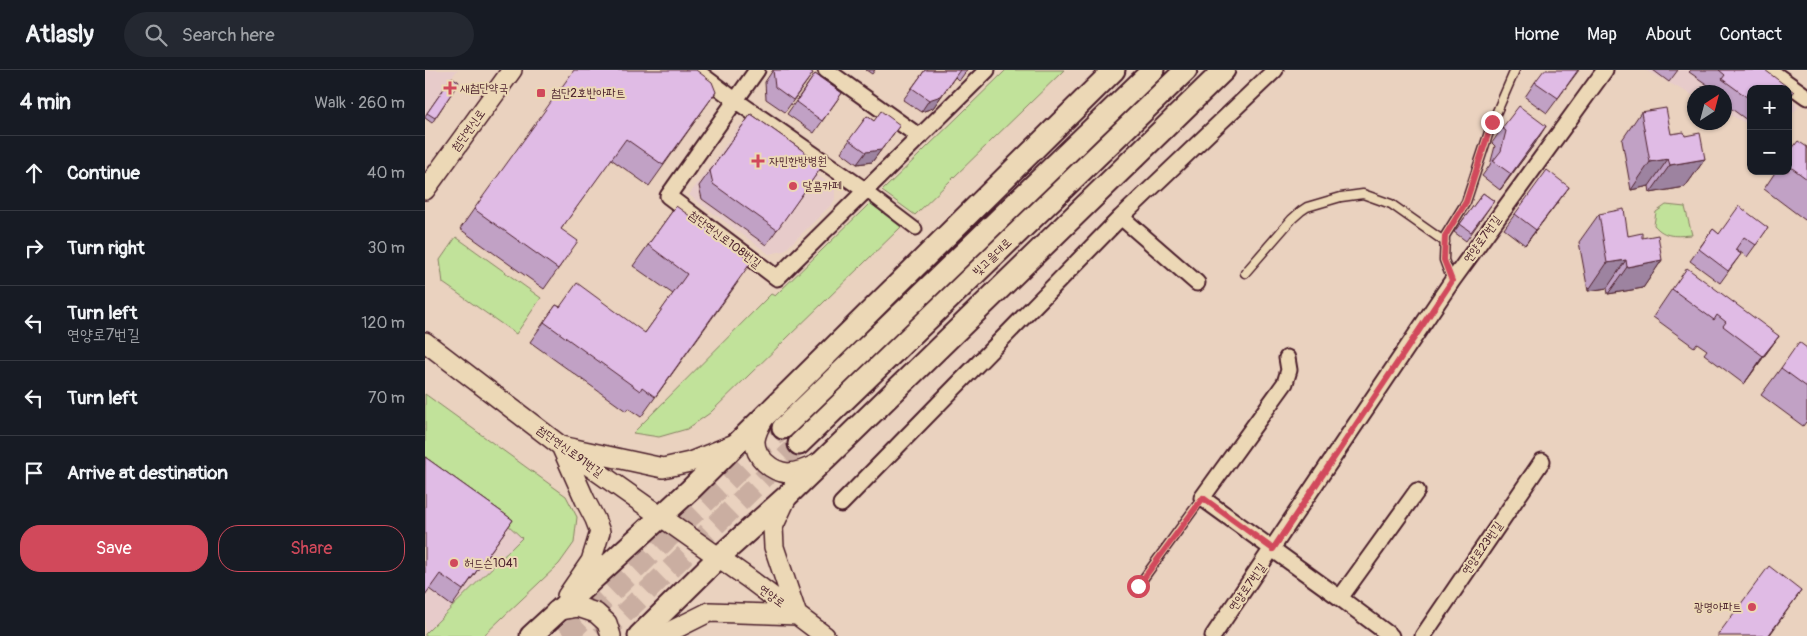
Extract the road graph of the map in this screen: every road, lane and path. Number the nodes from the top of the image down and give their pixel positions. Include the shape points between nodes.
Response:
1 (512, 70) edge
2 (695, 70) edge
3 (757, 70) edge
4 (826, 70) edge
5 (987, 70) edge
6 (1114, 70) edge
7 (1153, 70) edge
8 (1186, 70) edge
9 (1224, 70) edge
10 (1275, 70) edge
11 (1515, 70) edge
12 (1605, 70) edge
13 (1769, 70) edge
14 (1807, 97) edge
15 (735, 100) junction
16 (920, 137) junction
17 (425, 190) edge
18 (866, 191) junction
19 (1121, 217) junction
20 (916, 228) dead end
21 (1445, 242) junction
22 (1245, 273) dead end
23 (1452, 281) junction
24 (1197, 283) dead end
25 (425, 342) edge
26 (1287, 358) dead end
27 (767, 413) junction
28 (783, 428) tunnel mouth
29 (738, 442) junction
30 (799, 444) tunnel mouth
31 (561, 446) junction
32 (1542, 461) dead end
33 (822, 462) junction
34 (1417, 491) dead end
35 (787, 496) junction
36 (1203, 498) junction
37 (841, 504) dead end
38 (662, 517) junction
39 (1273, 549) junction
40 (719, 557) junction
41 (1138, 586) dead end
42 (1340, 598) junction
43 (557, 612) junction
44 (797, 615) junction
45 (531, 636) edge
46 (611, 636) edge
47 (639, 636) edge
48 (661, 636) edge
49 (825, 636) edge
50 (1213, 636) edge
51 (1391, 636) edge
52 (1423, 636) edge

1 - 17 street, 첨단연신로
2 - 15 street
3 - 15 street, 첨단연신로108번길
4 - 16 street
5 - 16 street, 첨단연신로108번길
6 - 27 main road
7 - 28 main road, 빛고을대로
8 - 30 main road, 빛고을대로
9 - 33 main road
10 - 19 street
11 - 21 lane via 1492,122 1466,202 1445,236
12 - 23 street, 연양로7번길
13 - 14 street
15 - 18 street
15 - 18 street, 첨단연신로108번길 via 668,196 777,278
16 - 18 street, 첨단연신로108번길
18 - 20 street
19 - 24 street
19 - 37 street
21 - 22 lane via 1391,204 1363,194 1341,197 1301,211
21 - 23 lane via 1444,260
23 - 39 street, 연양로7번길
25 - 31 street, 첨단연신로91번길
26 - 36 street via 1289,370 1285,383
27 - 29 main road
27 - 33 street via 755,441 765,463 788,473
29 - 31 street via 690,462 663,468
29 - 38 main road
31 - 38 street, 첨단연신로91번길
31 - 43 street via 600,532 591,561
32 - 52 street, 연양로23번길
33 - 35 main road
34 - 42 street
35 - 40 main road
35 - 44 street via 773,527 774,548
36 - 39 street
36 - 41 lane
38 - 40 street, 첨단연신로91번길
38 - 43 main road
39 - 42 street
39 - 50 street, 연양로7번길
40 - 44 street, 연양로
40 - 47 main road
42 - 51 street
43 - 45 main road
43 - 46 street via 578,607 597,613 607,623
44 - 48 street via 709,612
44 - 49 street, 연양로

